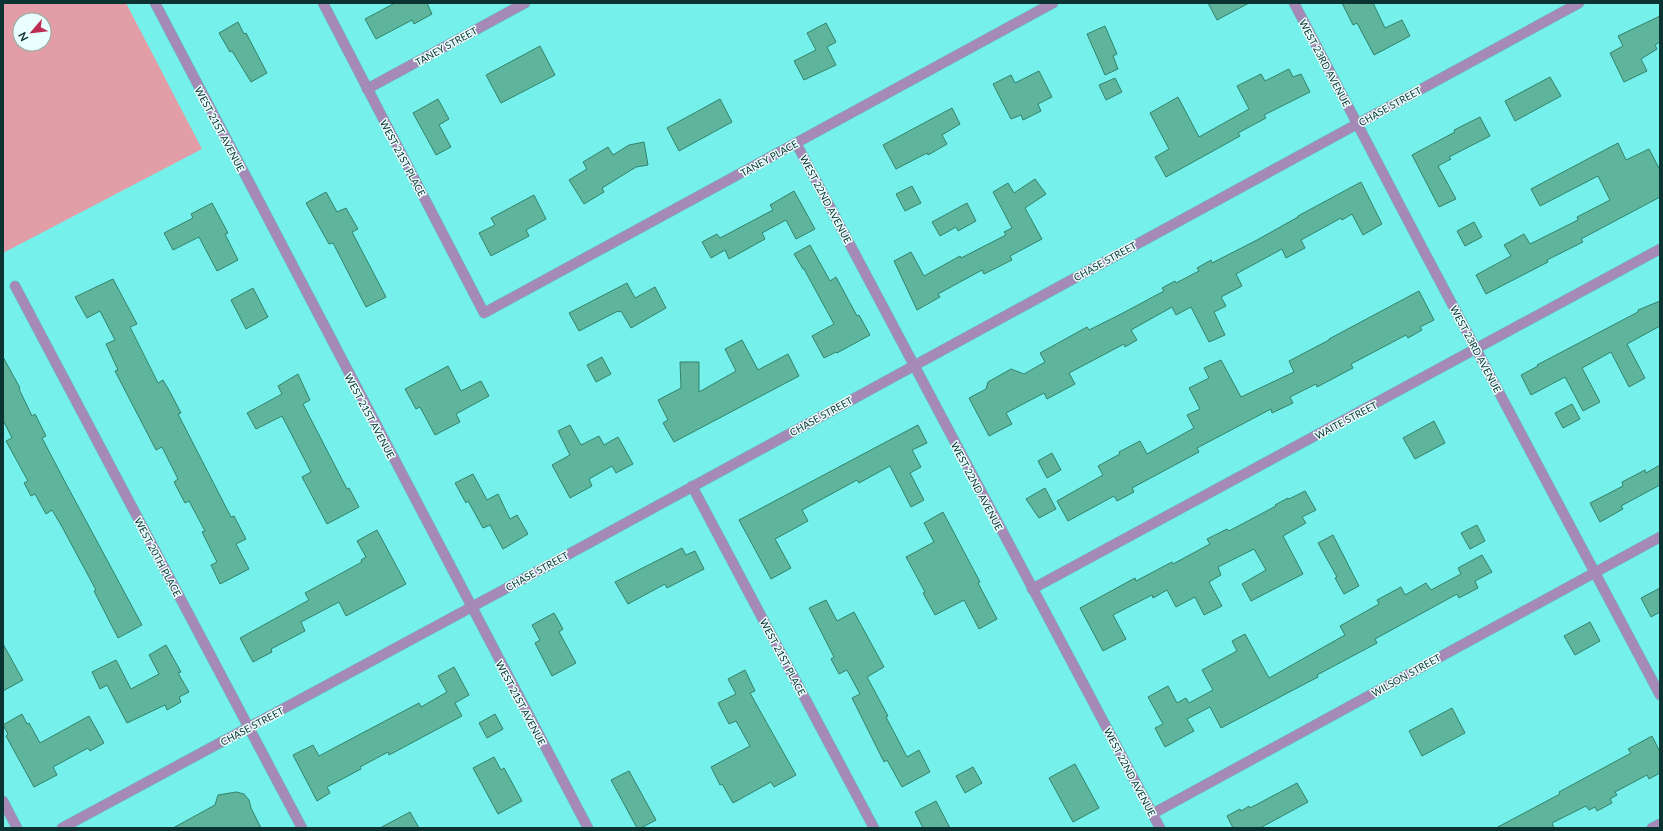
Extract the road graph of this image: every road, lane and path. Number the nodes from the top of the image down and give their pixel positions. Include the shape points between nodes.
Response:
1 (155, 3) edge
2 (323, 3) edge
3 (525, 3) edge
4 (1053, 3) edge
5 (1294, 3) edge
6 (1579, 3) edge
7 (367, 89) junction
8 (1357, 124) junction
9 (796, 143) junction
10 (1660, 249) edge
11 (15, 286) dead end
12 (484, 313) joint
13 (1476, 349) junction
14 (914, 366) junction
15 (692, 486) junction
16 (1660, 537) edge
17 (1595, 573) junction
18 (1032, 590) junction
19 (471, 607) junction
20 (1660, 695) edge
21 (248, 728) junction
22 (3, 801) edge
23 (1152, 814) junction
24 (1660, 824) edge
25 (17, 828) edge
26 (62, 828) edge
27 (302, 828) edge
28 (588, 828) edge
29 (874, 828) edge
30 (1160, 828) edge
31 (1652, 828) edge

1 - 19 street, WEST 21ST AVENUE
2 - 7 street, WEST 21ST PLACE
3 - 7 street, TANEY STREET
4 - 9 street, TANEY PLACE
5 - 8 street, WEST 23RD AVENUE
6 - 8 street, CHASE STREET
7 - 12 street, WEST 21ST PLACE
8 - 13 street, WEST 23RD AVENUE
8 - 14 street, CHASE STREET
9 - 12 street, TANEY PLACE
9 - 14 street, WEST 22ND AVENUE
10 - 13 street, WAITE STREET
11 - 21 street, WEST 20TH PLACE
13 - 17 street, WEST 23RD AVENUE
13 - 18 street, WAITE STREET
14 - 15 street, CHASE STREET
14 - 18 street, WEST 22ND AVENUE
15 - 19 street, CHASE STREET
15 - 29 street, WEST 21ST PLACE
16 - 17 street, WILSON STREET
17 - 20 street, WEST 23RD AVENUE
17 - 23 street, WILSON STREET
18 - 23 street, WEST 22ND AVENUE
19 - 21 street, CHASE STREET
19 - 28 street, WEST 21ST AVENUE
21 - 26 street, CHASE STREET
21 - 27 street, WEST 20TH PLACE
22 - 25 street
23 - 30 street, WEST 22ND AVENUE
24 - 31 street

